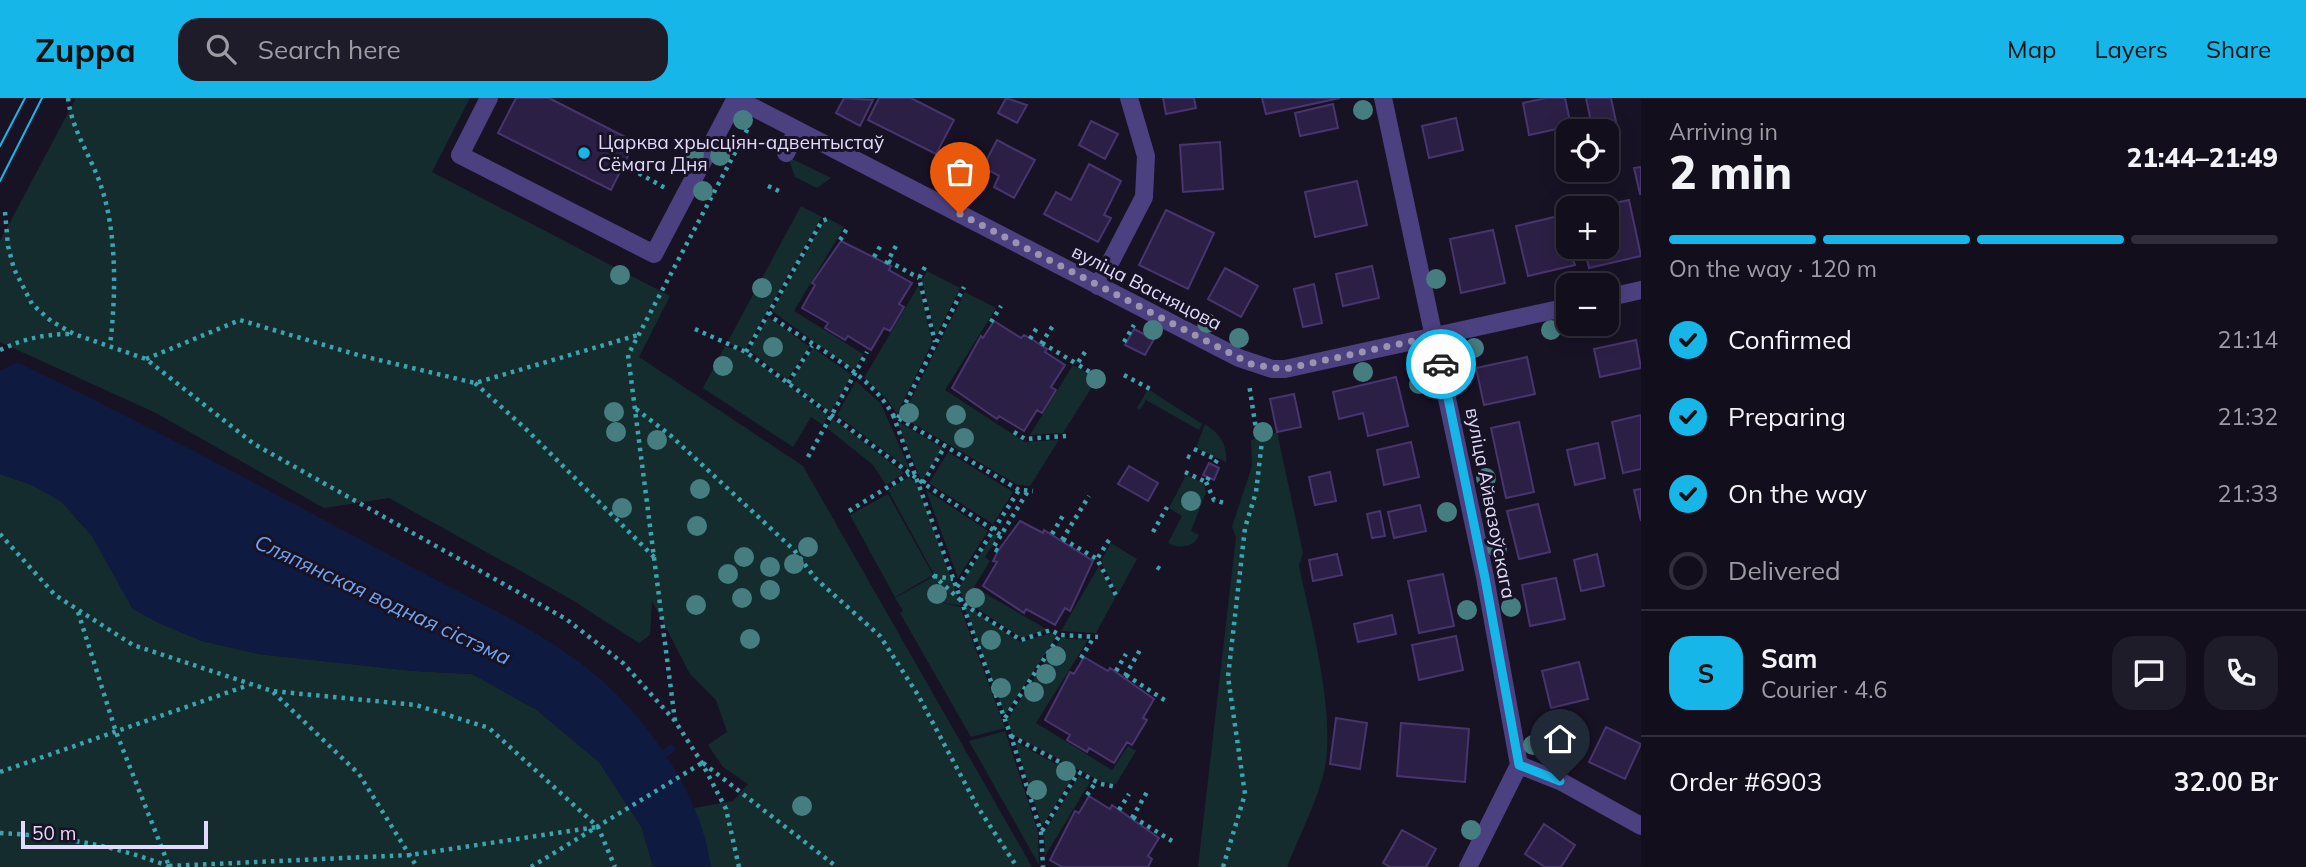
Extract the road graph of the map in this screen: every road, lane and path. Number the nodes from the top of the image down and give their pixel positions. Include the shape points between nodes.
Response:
1 (68, 98) edge
2 (489, 98) edge
3 (736, 98) edge
4 (1129, 98) edge
5 (1388, 99) edge
6 (748, 128) dead end
7 (797, 130) junction
8 (786, 153) dead end
9 (624, 165) dead end
10 (651, 180) dead end
11 (768, 186) dead end
12 (781, 192) dead end
13 (5, 212) dead end
14 (830, 218) dead end
15 (848, 227) dead end
16 (840, 240) dead end
17 (897, 244) dead end
18 (881, 245) dead end
19 (874, 257) dead end
20 (925, 267) dead end
21 (919, 278) junction
22 (1098, 286) junction
23 (964, 287) dead end
24 (1641, 290) edge
25 (1619, 295) edge
26 (1001, 306) dead end
27 (1556, 310) edge
28 (769, 312) junction
29 (991, 322) dead end
30 (1054, 324) dead end
31 (1172, 324) junction
32 (1038, 326) dead end
33 (1132, 327) dead end
34 (695, 329) dead end
35 (74, 334) junction
36 (639, 335) junction
37 (1435, 336) junction
38 (1030, 338) dead end
39 (1126, 340) dead end
40 (1164, 340) dead end
41 (935, 343) junction
42 (110, 345) junction
43 (812, 346) junction
44 (0, 350) edge
45 (746, 352) junction
46 (867, 352) dead end
47 (1084, 352) dead end
48 (146, 359) junction
49 (1077, 364) junction
50 (855, 375) junction
51 (1124, 375) dead end
52 (1101, 379) dead end
53 (475, 383) junction
54 (788, 383) junction
55 (1248, 384) dead end
56 (1154, 391) dead end
57 (635, 409) junction
58 (832, 417) junction
59 (895, 417) junction
60 (1014, 432) dead end
61 (1066, 436) dead end
62 (945, 446) junction
63 (1194, 449) dead end
64 (808, 457) dead end
65 (1214, 465) dead end
66 (1185, 472) dead end
67 (909, 474) junction
68 (921, 482) junction
69 (1019, 490) junction
70 (1089, 495) dead end
71 (1224, 503) dead end
72 (1167, 507) dead end
73 (849, 511) dead end
74 (1064, 514) dead end
75 (993, 530) junction
76 (1153, 532) dead end
77 (0, 534) edge
78 (1052, 534) dead end
79 (1001, 535) junction
80 (1109, 540) dead end
81 (998, 551) dead end
82 (1097, 559) junction
83 (656, 560) junction
84 (1157, 567) dead end
85 (1163, 570) dead end
86 (954, 579) junction
87 (957, 587) junction
88 (1118, 599) dead end
89 (961, 600) junction
90 (78, 612) junction
91 (1059, 635) junction
92 (1140, 650) dead end
93 (1126, 654) dead end
94 (1082, 658) dead end
95 (1116, 671) dead end
96 (250, 685) junction
97 (272, 691) junction
98 (1167, 701) dead end
99 (1004, 719) junction
100 (675, 721) junction
101 (117, 732) junction
102 (1011, 736) junction
103 (702, 763) junction
104 (1519, 765) junction
105 (0, 772) edge
106 (1078, 773) junction
107 (1096, 782) junction
108 (1117, 787) dead end
109 (1147, 792) dead end
110 (1129, 794) dead end
111 (1087, 795) dead end
112 (1119, 810) dead end
113 (1641, 826) edge
114 (598, 827) junction
115 (1041, 832) junction
116 (0, 833) edge
117 (1172, 841) dead end
118 (411, 855) junction
119 (169, 867) edge
120 (417, 867) edge
121 (531, 867) edge
122 (615, 867) edge
123 (739, 867) edge
124 (837, 867) edge
125 (1017, 867) edge
126 (1042, 867) edge
127 (1223, 867) edge
128 (1468, 867) edge

1 - 42 path via 73,125 103,190 113,255 115,305
2 - 3 street via 460,155 654,254
3 - 7 street, вуліца Васняцова
4 - 22 street via 1146,156 1144,197
5 - 37 street, вуліца Айвазоўскага
6 - 36 path
7 - 8 street
7 - 22 street, вуліца Васняцова
9 - 10 path
11 - 12 path
13 - 35 path via 8,246 32,304
14 - 28 path via 822,221
15 - 16 path
17 - 21 path via 887,262
18 - 19 path
20 - 21 path
21 - 41 path
22 - 31 street, вуліца Васняцова
23 - 41 path
24 - 25 street
26 - 29 path
27 - 37 street, вуліца Васняцова
28 - 43 path
28 - 45 path
30 - 49 path via 1041,344
31 - 37 street, вуліца Васняцова via 1239,358 1272,369
31 - 40 street
32 - 38 path
33 - 39 path
34 - 45 path
35 - 42 path
35 - 44 path via 22,339
36 - 53 path
36 - 57 path via 628,355
37 - 104 street, вуліца Айвазоўскага
41 - 59 path
42 - 48 path
43 - 50 path
43 - 54 path
45 - 54 path
46 - 50 path
47 - 49 path
48 - 53 path via 240,320
48 - 100 path via 254,444 566,619 623,663
49 - 52 path
50 - 58 path
50 - 59 path via 885,401
51 - 56 path
53 - 83 path
54 - 58 path
55 - 127 path via 1262,440 1256,492 1245,528 1228,677 1245,794
57 - 83 path
57 - 125 path via 670,435 775,532 815,578 880,636
58 - 64 path
58 - 67 path
59 - 62 path
59 - 68 path
60 - 61 path via 1025,439
62 - 68 path
62 - 69 path
63 - 65 path via 1217,460
66 - 71 path via 1208,480 1214,500
67 - 68 path
67 - 73 path
68 - 75 path
68 - 86 path
69 - 75 path
69 - 79 path via 1030,491
70 - 82 path via 1062,540
72 - 76 path
74 - 78 path
75 - 79 path
75 - 87 path
77 - 90 path via 55,595
79 - 81 path via 993,548
80 - 82 path
82 - 88 path
83 - 100 path
84 - 85 path
86 - 87 path
86 - 89 path via 933,575
87 - 89 path
89 - 91 path via 1021,640 1051,630
89 - 99 path
90 - 96 path via 133,645
90 - 101 path
91 - 94 path via 1096,637
91 - 99 path
92 - 98 path via 1125,676
93 - 95 path
96 - 97 path
96 - 101 path
97 - 114 path via 416,705 489,728
97 - 118 path via 359,774
99 - 102 path
100 - 103 path
101 - 105 path
101 - 119 path
102 - 106 path
102 - 115 path
103 - 114 path
103 - 123 path via 726,809
103 - 124 path
104 - 113 street via 1560,781
104 - 128 street
106 - 107 path
106 - 115 path
107 - 108 path
107 - 111 path
109 - 117 path via 1133,817
110 - 112 path
114 - 118 path
114 - 121 path
114 - 122 path
115 - 126 path
116 - 119 path via 80,841
118 - 119 path
118 - 120 path

